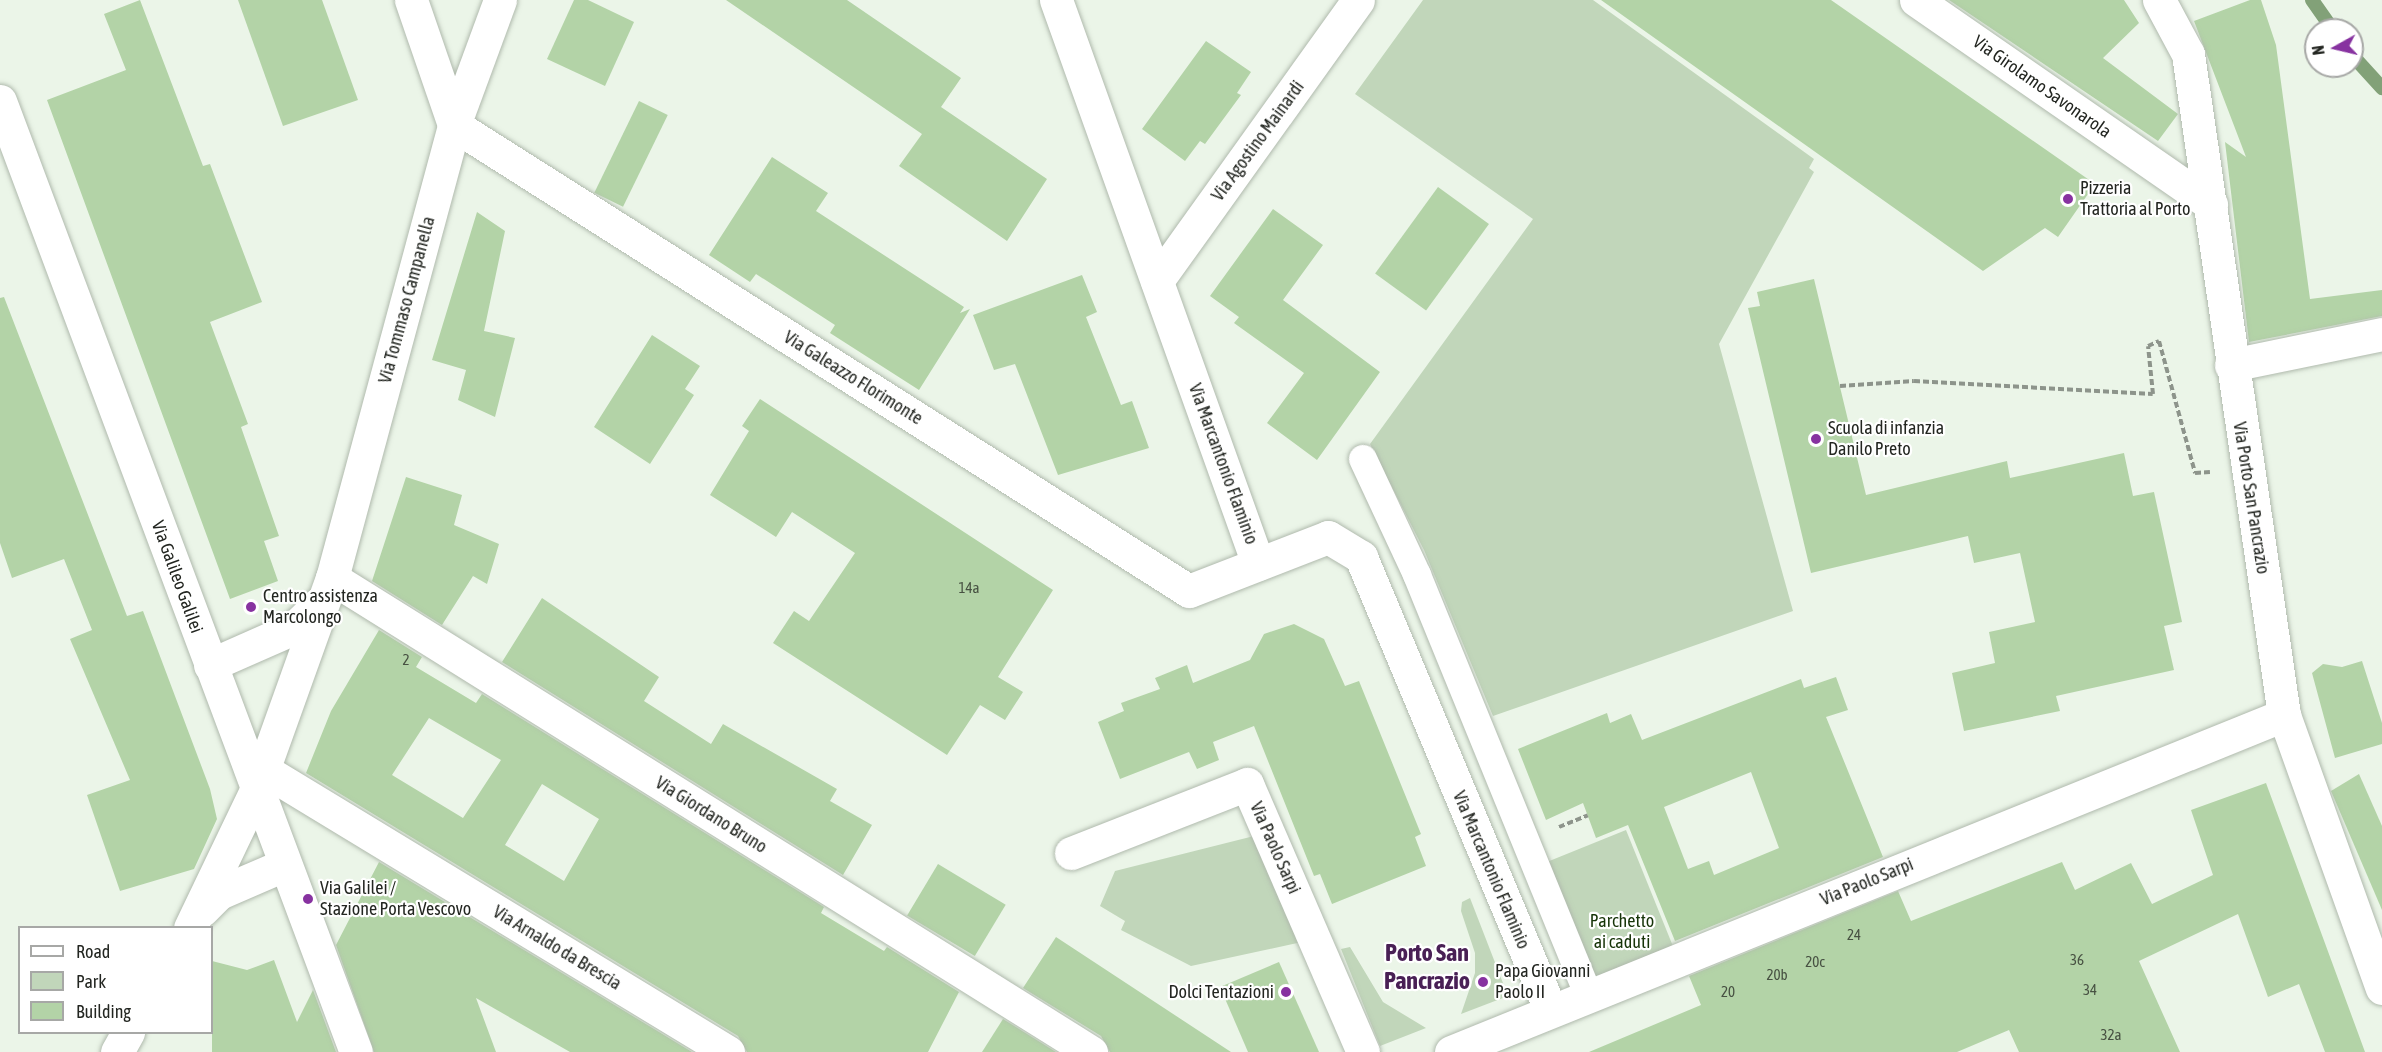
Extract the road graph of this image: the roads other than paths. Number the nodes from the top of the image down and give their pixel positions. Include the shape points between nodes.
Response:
1 (411, 0) edge
2 (500, 0) edge
3 (1056, 0) edge
4 (1358, 0) edge
5 (1916, 0) edge
6 (2159, 0) edge
7 (0, 101) edge
8 (454, 125) junction
9 (2204, 156) junction
10 (2168, 174) junction
11 (2211, 204) junction
12 (1157, 281) junction
13 (2382, 334) edge
14 (2231, 365) junction
15 (1363, 459) dead end
16 (1258, 564) junction
17 (326, 590) junction
18 (210, 665) junction
19 (2284, 715) junction
20 (260, 780) junction
21 (1071, 853) dead end
22 (284, 865) junction
23 (194, 920) edge
24 (2382, 988) edge
25 (1588, 993) junction
26 (1550, 1008) junction
27 (128, 1034) edge
28 (117, 1052) edge
29 (356, 1052) edge
30 (728, 1052) edge
31 (1091, 1052) edge
32 (1363, 1052) edge
33 (1451, 1052) edge

1 - 8 street
2 - 8 street, Via Tommaso Campanella
3 - 12 street, Via Marcantonio Flaminio
4 - 12 street, Via Agostino Mainardi
5 - 10 street, Via Girolamo Savonarola
6 - 9 street, Via Porto San Pancrazio via 2188,54
7 - 18 street, Via Galileo Galilei
8 - 16 street, Via Galeazzo Florimonte via 1189,591
8 - 17 street, Via Tommaso Campanella
9 - 10 street
9 - 11 street, Via Porto San Pancrazio
10 - 11 street, Via Girolamo Savonarola
11 - 14 street, Via Porto San Pancrazio
12 - 16 street, Via Marcantonio Flaminio
13 - 14 street
14 - 19 street, Via Porto San Pancrazio
15 - 25 street via 1417,575
16 - 26 street, Via Marcantonio Flaminio via 1328,537 1361,557
17 - 18 street via 294,628
17 - 20 street, Via Tommaso Campanella
17 - 31 street, Via Giordano Bruno
18 - 20 street, Via Galileo Galilei
19 - 24 street, Via Porto San Pancrazio
19 - 25 street, Via Paolo Sarpi
20 - 22 street, Via Galileo Galilei
20 - 23 street, Via Tommaso Campanella
20 - 30 street, Via Arnaldo da Brescia
21 - 32 street, Via Paolo Sarpi via 1247,784
22 - 23 street via 219,893
22 - 29 street, Via Galileo Galilei
25 - 26 street, Via Paolo Sarpi
26 - 33 street, Via Paolo Sarpi
27 - 28 street

